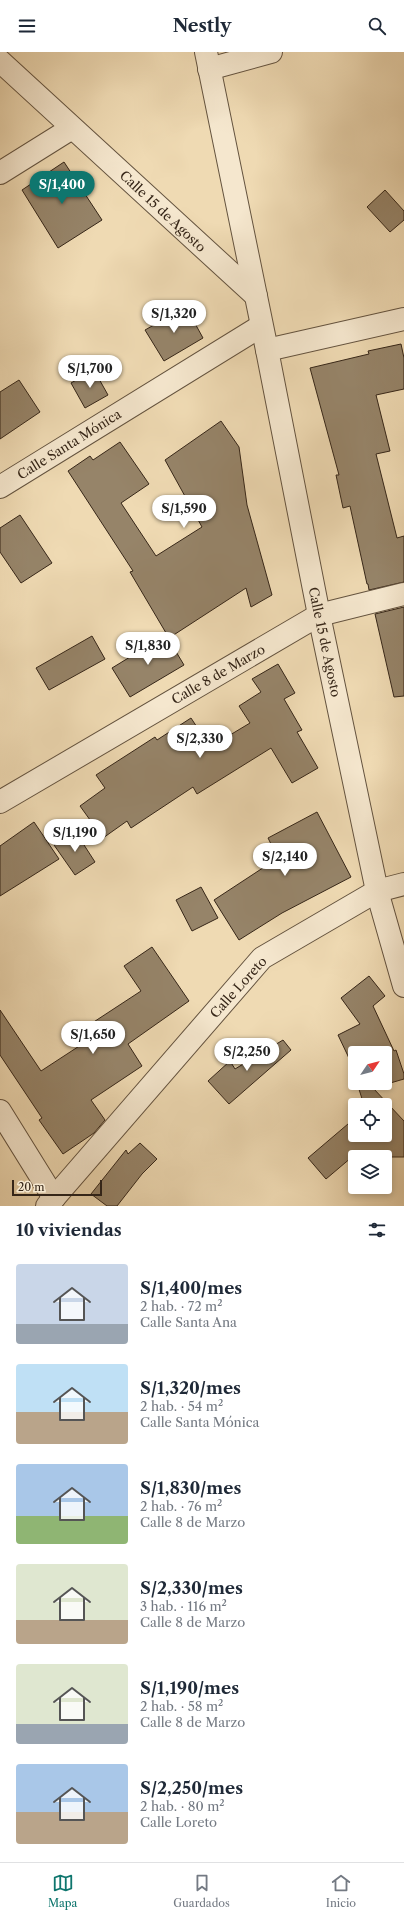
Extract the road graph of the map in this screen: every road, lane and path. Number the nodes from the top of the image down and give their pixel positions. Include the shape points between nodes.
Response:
1 (271, 52) edge
2 (208, 60) edge
3 (0, 61) edge
4 (72, 128) junction
5 (0, 173) edge
6 (256, 296) junction
7 (404, 319) edge
8 (261, 326) junction
9 (267, 350) junction
10 (0, 487) edge
11 (404, 594) edge
12 (319, 615) junction
13 (0, 802) edge
14 (404, 884) edge
15 (378, 892) junction
16 (404, 986) edge
17 (0, 1111) edge
18 (51, 1202) edge

1 - 2 street
2 - 6 street, Calle 15 de Agosto
3 - 4 street, Calle 15 de Agosto
4 - 5 street
4 - 6 street, Calle 15 de Agosto
6 - 8 street, Calle 15 de Agosto
7 - 9 street
8 - 9 street, Calle 15 de Agosto
8 - 10 street, Calle Santa Mónica
9 - 12 street, Calle 15 de Agosto
11 - 12 street, Calle 8 de Marzo
12 - 13 street, Calle 8 de Marzo
12 - 15 street, Calle 15 de Agosto
14 - 15 street, Calle Loreto
15 - 16 street, Calle 15 de Agosto
15 - 18 street, Calle Loreto via 262,958
17 - 18 street

